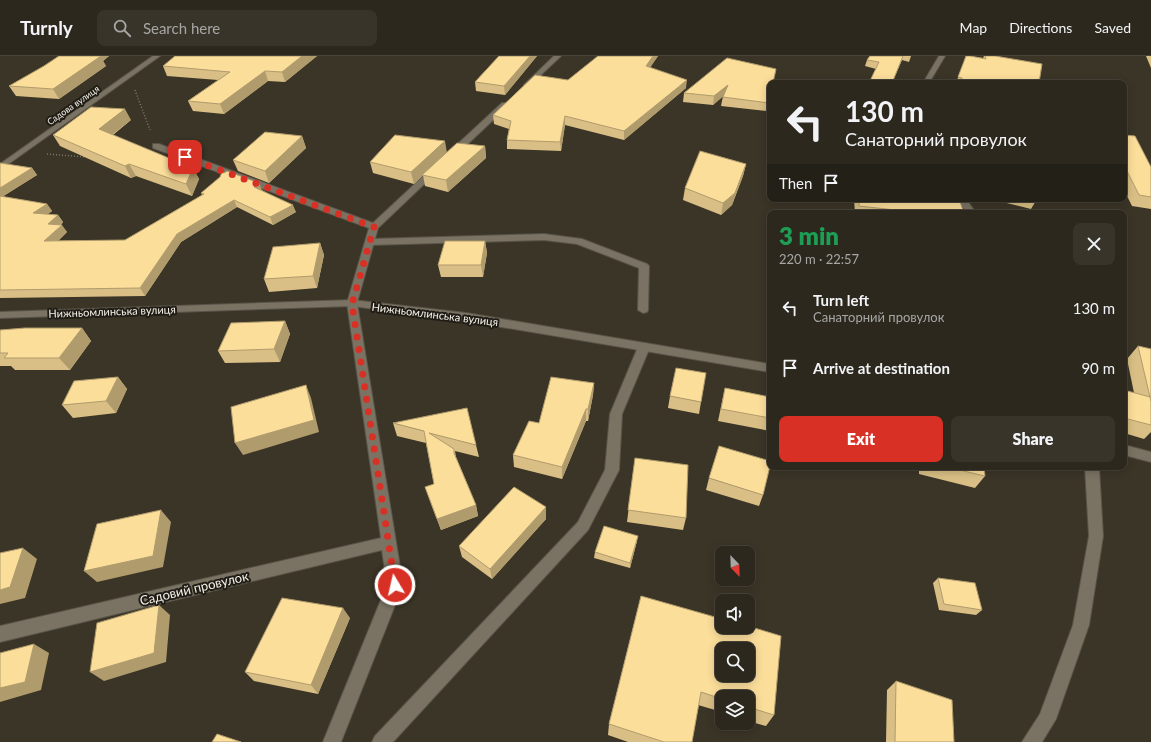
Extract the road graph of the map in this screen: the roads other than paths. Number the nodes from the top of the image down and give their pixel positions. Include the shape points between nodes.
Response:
1 (157, 56) edge
2 (558, 56) edge
3 (942, 56) edge
4 (928, 80) edge
5 (156, 146) road end
6 (0, 168) edge
7 (963, 202) edge
8 (970, 210) edge
9 (374, 227) junction
10 (370, 242) junction
11 (352, 304) junction
12 (643, 310) dead end
13 (0, 315) edge
14 (644, 347) junction
15 (767, 368) edge
16 (1127, 451) edge
17 (1151, 457) edge
18 (1092, 470) edge
19 (389, 542) junction
20 (0, 634) edge
21 (332, 742) edge
22 (381, 742) edge
23 (1031, 742) edge

1 - 6 street, Садова вулиця
2 - 9 street
3 - 4 street
5 - 9 street
7 - 8 street
9 - 10 street
10 - 11 street
10 - 12 street via 544,237 579,241 644,266
11 - 13 street, Нижньомлинська вулиця
11 - 14 street, Нижньомлинська вулиця via 466,317
11 - 19 street
14 - 15 street, Нижньомлинська вулиця
14 - 22 street via 616,414 612,470 583,526
16 - 17 street
18 - 23 street via 1096,536 1082,625 1047,718
19 - 20 street, Садовий провулок
19 - 21 street via 395,585

